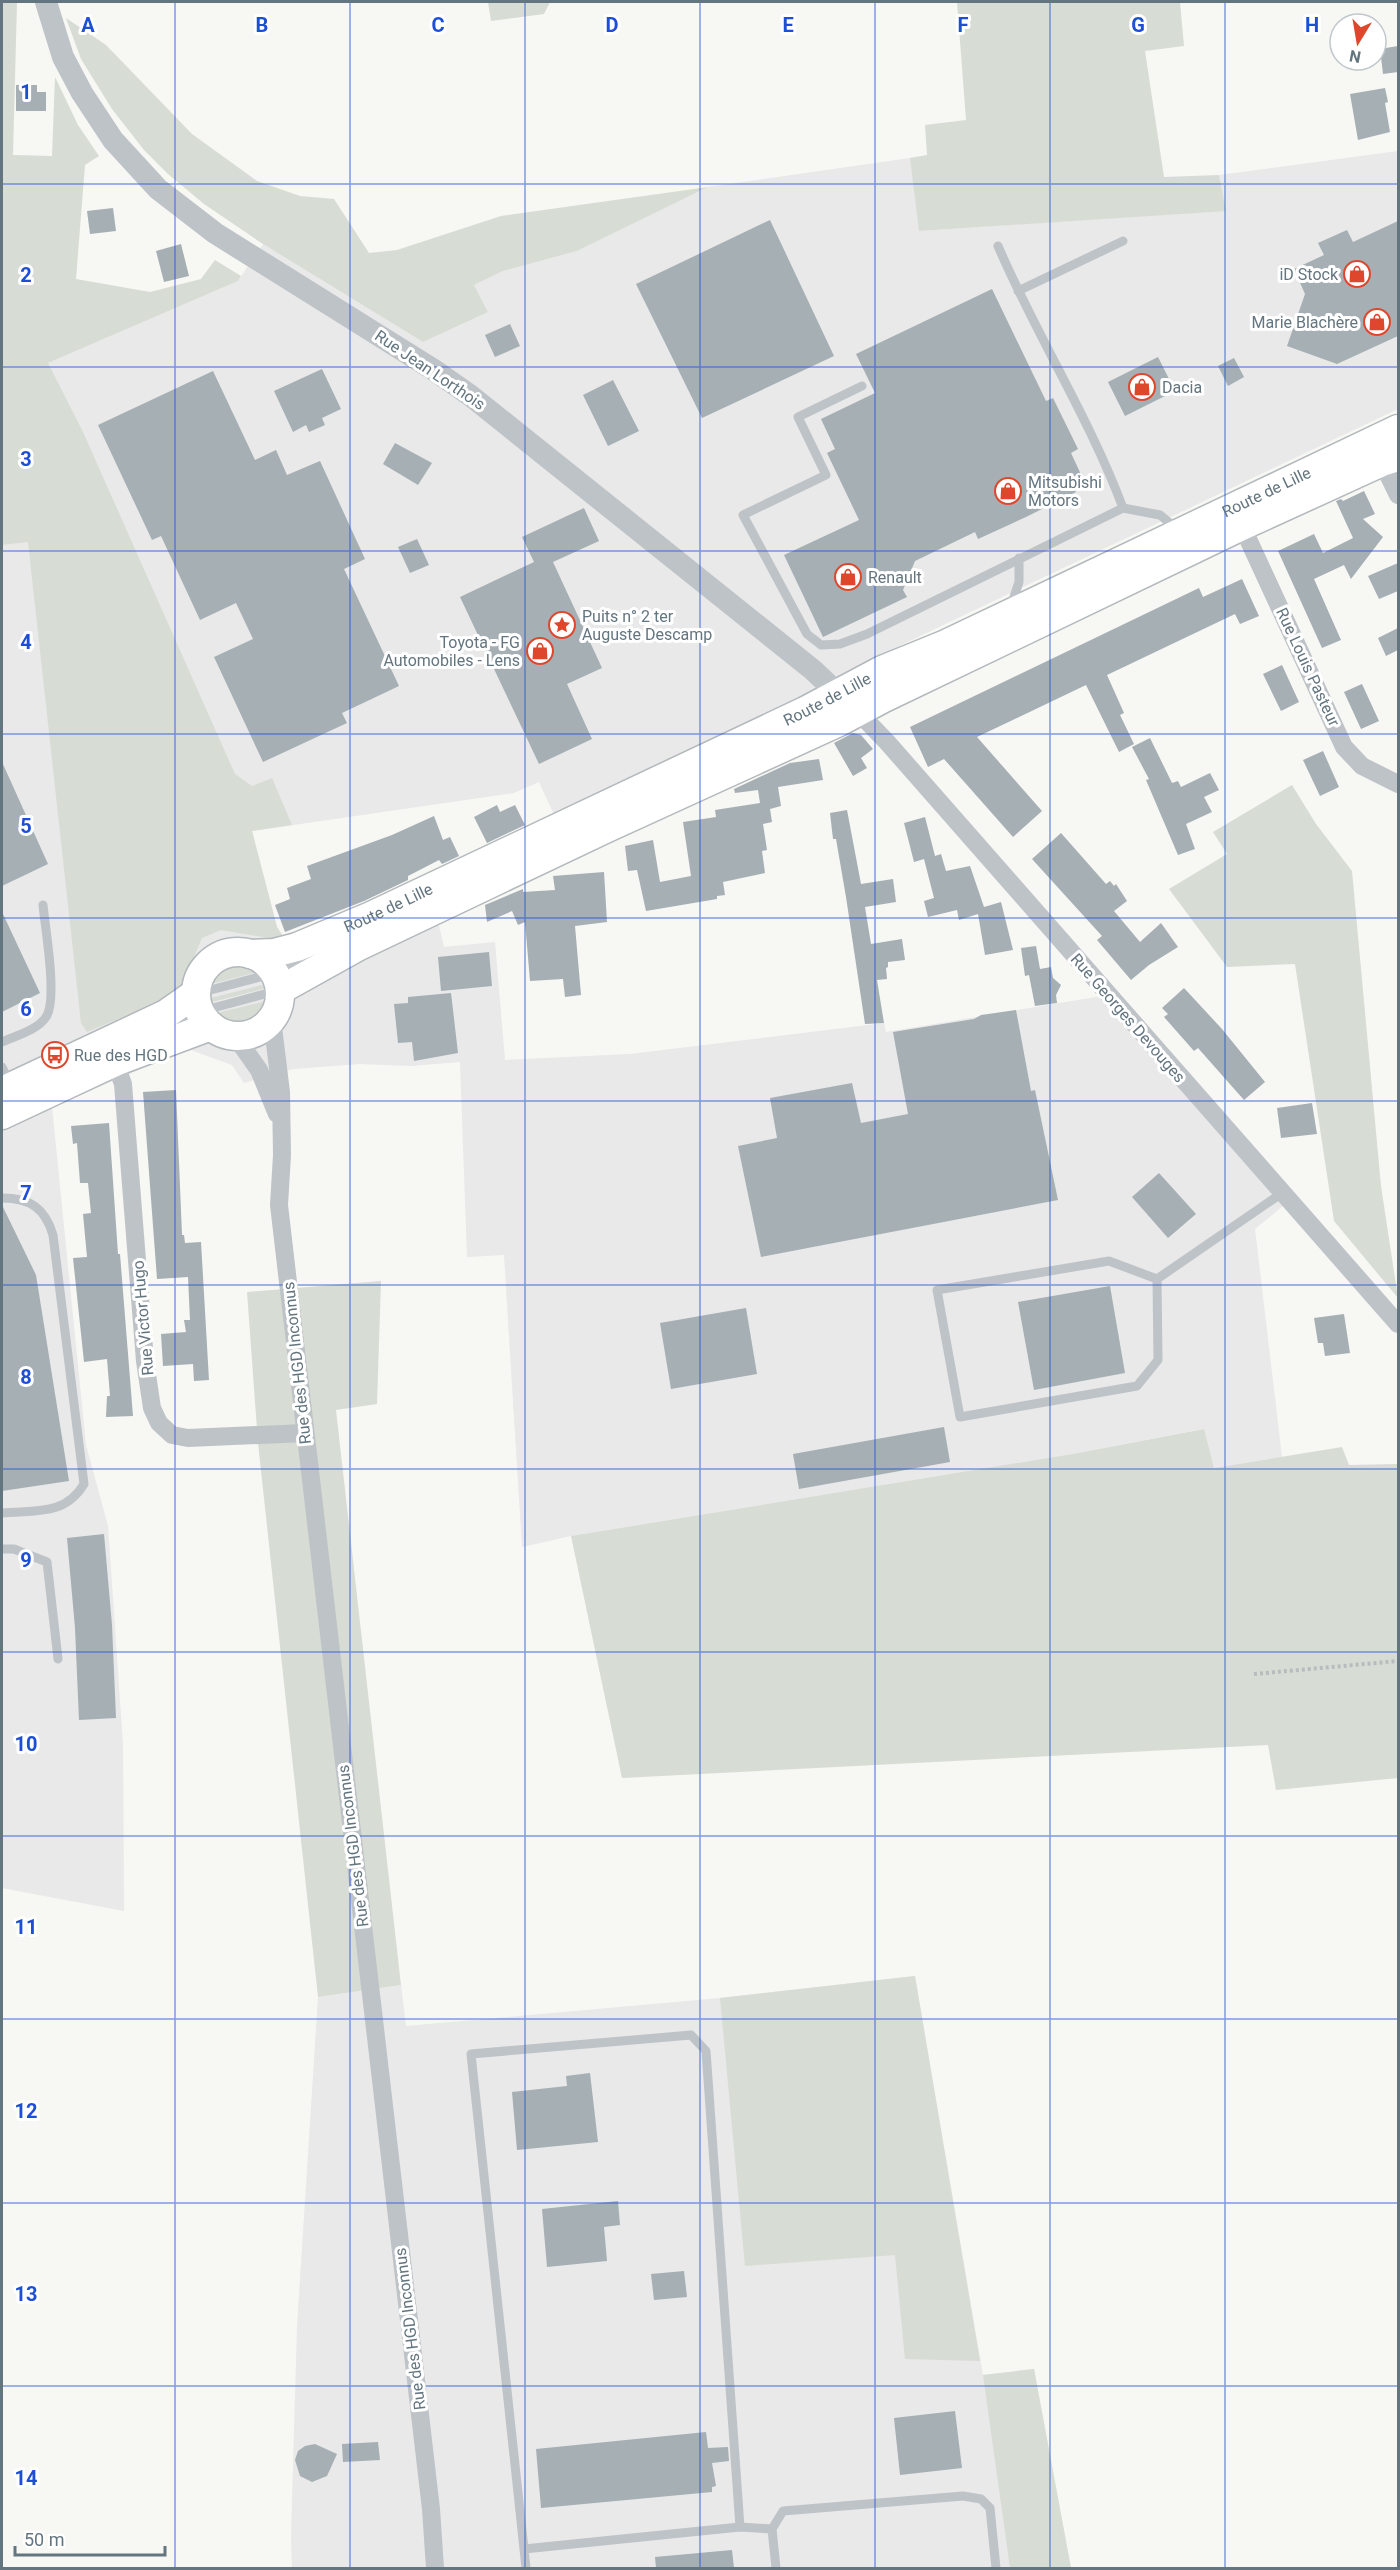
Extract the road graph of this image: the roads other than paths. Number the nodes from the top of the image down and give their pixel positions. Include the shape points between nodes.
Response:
1 (46, 2) edge
2 (1123, 241) dead end
3 (998, 246) dead end
4 (1018, 291) junction
5 (862, 386) dead end
6 (1398, 429) edge
7 (1390, 459) edge
8 (1398, 495) edge
9 (1281, 496) dead end
10 (1123, 508) junction
11 (1242, 526) junction
12 (1180, 532) junction
13 (1019, 558) junction
14 (1136, 577) junction
15 (1013, 618) junction
16 (817, 658) junction
17 (848, 703) junction
18 (809, 720) dead end
19 (1398, 784) edge
20 (607, 828) junction
21 (551, 831) junction
22 (43, 905) dead end
23 (377, 925) dead end
24 (325, 950) dead end
25 (250, 954) junction
26 (277, 982) junction
27 (211, 1017) junction
28 (272, 1019) junction
29 (161, 1031) dead end
30 (2, 1042) edge
31 (123, 1054) junction
32 (8, 1095) edge
33 (281, 1124) junction
34 (1282, 1193) junction
35 (2, 1198) edge
36 (1157, 1279) junction
37 (1398, 1324) edge
38 (305, 1432) junction
39 (2, 1513) edge
40 (2, 1549) edge
41 (58, 1659) dead end
42 (740, 2527) junction
43 (772, 2529) junction
44 (524, 2549) junction
45 (435, 2568) edge
46 (526, 2568) edge
47 (776, 2568) edge
48 (996, 2568) edge

1 - 16 street, Rue Jean Lorthois via 63,57 82,93 113,140 158,189 215,233 471,396
2 - 4 lane
3 - 4 lane
4 - 10 lane via 1106,464
5 - 16 lane via 798,417 826,475 743,515
6 - 12 main road, Route de Lille
7 - 8 street
7 - 11 main road, Route de Lille
9 - 14 lane via 1153,556
10 - 12 lane via 1160,515
10 - 13 lane
11 - 14 main road, Route de Lille
11 - 19 street, Rue Louis Pasteur via 1344,747 1362,766
12 - 15 main road, Route de Lille via 1082,579
13 - 15 lane
13 - 16 lane
14 - 17 main road, Route de Lille
15 - 17 main road, Route de Lille via 882,670
16 - 17 street, Rue Jean Lorthois
17 - 20 main road, Route de Lille
17 - 21 main road, Route de Lille
17 - 34 street, Rue Georges Devouges via 887,742
18 - 20 lane via 619,810
20 - 26 main road, Route de Lille
21 - 23 lane via 533,848
21 - 25 main road, Route de Lille via 297,947
22 - 30 lane via 50,1007 46,1018
24 - 26 lane
25 - 26 main road via 268,965
25 - 27 main road via 231,953 213,960 201,975
26 - 27 lane
26 - 27 lane
26 - 28 main road via 280,1000
27 - 28 main road via 255,1032
27 - 29 lane
27 - 31 main road
27 - 32 main road via 166,1014
27 - 33 street, Rue des HGD Inconnus via 259,1070
28 - 33 street, Rue des HGD Inconnus
31 - 32 main road
31 - 38 street, Rue Victor Hugo via 146,1361 152,1408 159,1423 172,1435 188,1438
33 - 38 street, Rue des HGD Inconnus via 279,1205
34 - 36 lane
34 - 37 street, Rue Georges Devouges
35 - 39 lane via 34,1205 48,1218 53,1235 84,1484 76,1498 58,1508
36 - 36 lane via 1158,1360 1137,1386 960,1417 937,1290 1109,1261
38 - 45 street, Rue des HGD Inconnus
40 - 41 lane via 14,1549 47,1562
42 - 43 lane
42 - 44 lane
42 - 44 lane via 706,2051 691,2035 471,2054
43 - 47 lane
43 - 48 lane via 783,2511 963,2496 981,2499 990,2508
44 - 46 lane

